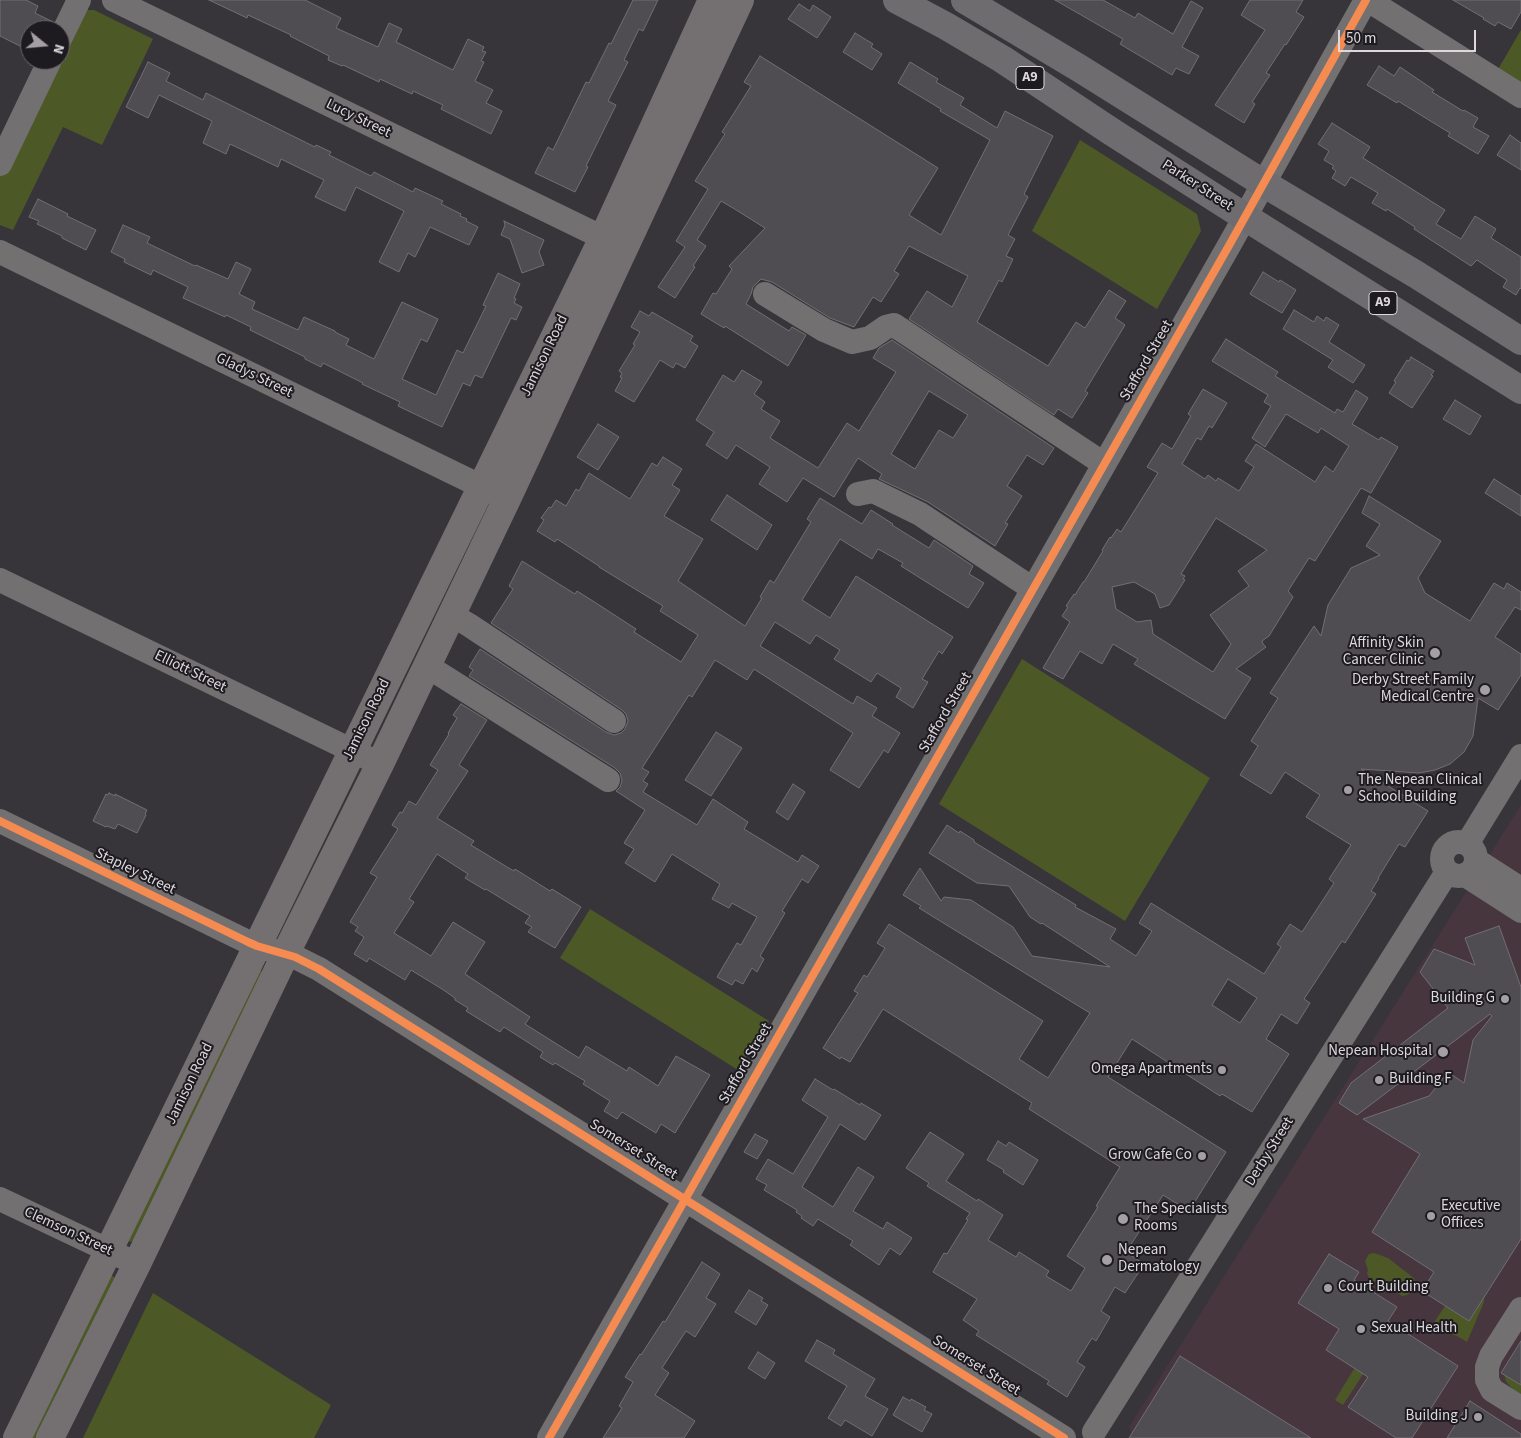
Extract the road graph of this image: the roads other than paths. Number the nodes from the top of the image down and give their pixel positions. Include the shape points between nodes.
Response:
1 (79, 0) edge
2 (114, 0) edge
3 (712, 0) edge
4 (740, 0) edge
5 (897, 0) edge
6 (965, 0) edge
7 (1367, 0) edge
8 (70, 20) edge
9 (45, 70) edge
10 (1521, 96) edge
11 (0, 164) edge
12 (1263, 184) junction
13 (1245, 217) junction
14 (613, 243) junction
15 (0, 252) edge
16 (765, 294) dead end
17 (1521, 341) edge
18 (1521, 390) edge
19 (1104, 464) junction
20 (481, 486) junction
21 (858, 494) dead end
22 (507, 499) junction
23 (0, 580) edge
24 (1033, 589) junction
25 (452, 615) junction
26 (427, 666) junction
27 (614, 721) dead end
28 (352, 750) junction
29 (1521, 756) edge
30 (380, 764) junction
31 (608, 780) dead end
32 (0, 821) edge
33 (1464, 863) junction
34 (1521, 889) edge
35 (1521, 911) edge
36 (257, 946) junction
37 (286, 953) junction
38 (0, 1199) edge
39 (685, 1199) junction
40 (108, 1251) junction
41 (137, 1264) junction
42 (1521, 1309) edge
43 (1521, 1408) edge
44 (1097, 1435) edge
45 (17, 1438) edge
46 (50, 1438) edge
47 (549, 1438) edge
48 (1065, 1438) edge

1 - 8 street
2 - 14 street, Lucy Street
3 - 14 main road, Jamison Road
4 - 14 main road, Jamison Road
5 - 13 highway, Parker Street / A9 via 1002,59
6 - 12 highway, A9
7 - 10 street
7 - 12 street, Stafford Street
9 - 11 street
12 - 13 street, Stafford Street
12 - 17 highway, A9
13 - 18 highway, Parker Street / A9
13 - 19 street, Stafford Street
14 - 20 main road, Jamison Road
14 - 22 main road, Jamison Road
15 - 20 street, Gladys Street
16 - 19 street via 824,330 852,342 870,338 886,327 894,326
19 - 24 street, Stafford Street
20 - 22 street, Gladys Street
20 - 28 main road, Jamison Road
21 - 24 street via 873,491 920,514
22 - 25 main road, Jamison Road
23 - 28 street, Elliott Street
24 - 39 street, Stafford Street
25 - 26 main road, Jamison Road
25 - 27 street
26 - 30 main road, Jamison Road
26 - 31 street
28 - 30 street, Elliott Street
28 - 36 main road, Jamison Road
29 - 33 street, Derby Street
30 - 37 main road, Jamison Road
32 - 36 street, Stapley Street
33 - 34 street
33 - 35 street
33 - 44 street, Derby Street
36 - 37 street, Somerset Street
36 - 40 main road, Jamison Road
37 - 39 street, Somerset Street via 336,980
37 - 41 main road, Jamison Road
38 - 40 street, Clemson Street
39 - 47 street, Stafford Street
39 - 48 street, Somerset Street
40 - 41 street, Clemson Street
40 - 45 main road, Jamison Road
41 - 46 main road, Jamison Road
42 - 43 street via 1491,1356 1487,1380 1492,1390
44 - 48 street via 1082,1429

